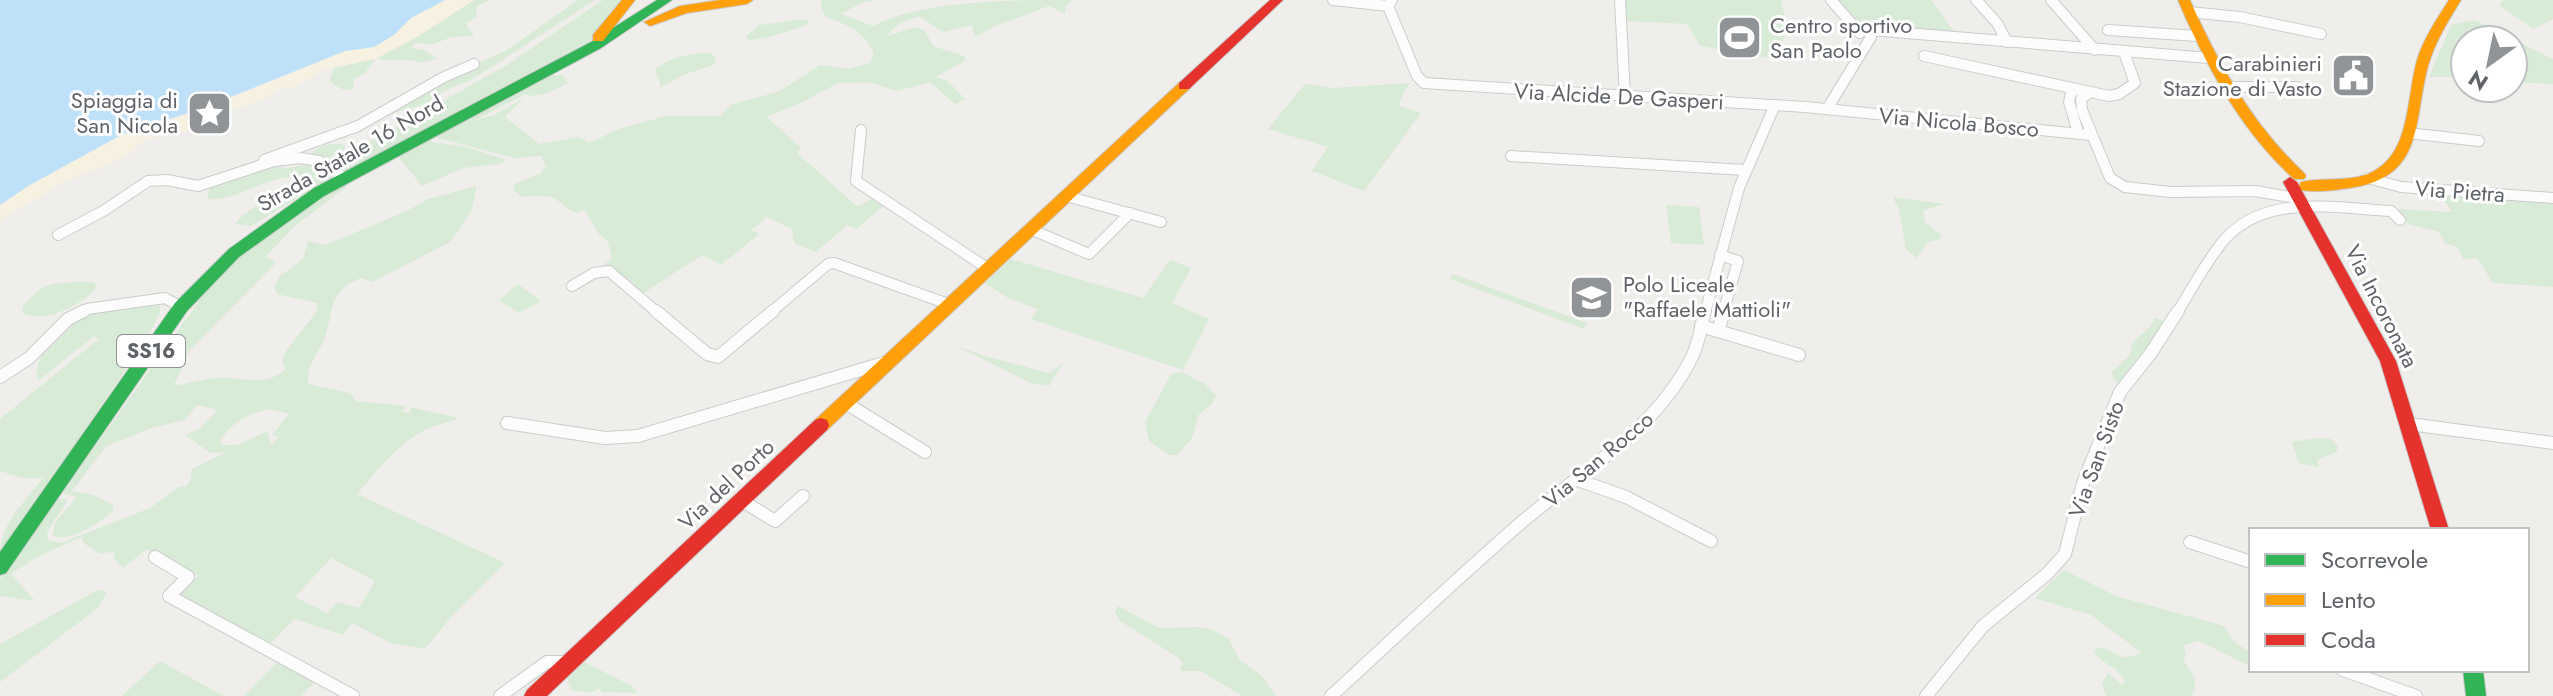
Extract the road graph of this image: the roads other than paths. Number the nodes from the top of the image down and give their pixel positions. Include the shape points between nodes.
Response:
1 (629, 0) edge
2 (666, 0) edge
3 (747, 0) edge
4 (1277, 0) edge
5 (1333, 0) edge
6 (1620, 0) edge
7 (1831, 0) edge
8 (1976, 0) edge
9 (2051, 0) edge
10 (2455, 0) edge
11 (1390, 3) edge
12 (2186, 6) edge
13 (2108, 30) dead end
14 (2321, 34) dead end
15 (1869, 35) junction
16 (1916, 35) junction
17 (2197, 36) junction
18 (2007, 42) junction
19 (2095, 50) junction
20 (2124, 52) junction
21 (572, 58) junction
22 (2209, 58) junction
23 (474, 64) dead end
24 (543, 73) junction
25 (2228, 87) junction
26 (2297, 87) dead end
27 (2074, 91) junction
28 (2089, 93) junction
29 (1625, 97) junction
30 (1775, 105) junction
31 (1827, 109) junction
32 (861, 130) dead end
33 (2078, 132) junction
34 (2408, 133) junction
35 (2091, 135) junction
36 (2479, 141) dead end
37 (1511, 156) dead end
38 (1745, 170) junction
39 (242, 171) junction
40 (343, 177) junction
41 (2366, 179) junction
42 (2299, 186) junction
43 (2271, 191) junction
44 (1066, 196) junction
45 (2553, 198) edge
46 (1130, 213) junction
47 (2400, 220) dead end
48 (1161, 222) dead end
49 (1030, 229) junction
50 (58, 235) dead end
51 (1720, 255) junction
52 (987, 268) junction
53 (572, 286) dead end
54 (948, 304) junction
55 (181, 307) junction
56 (1701, 326) junction
57 (1718, 331) junction
58 (1799, 355) dead end
59 (887, 362) junction
60 (0, 377) edge
61 (844, 402) junction
62 (507, 423) dead end
63 (2409, 424) junction
64 (2553, 443) edge
65 (925, 452) dead end
66 (1578, 480) junction
67 (803, 496) dead end
68 (741, 500) junction
69 (2439, 528) edge
70 (1711, 541) dead end
71 (2190, 542) dead end
72 (155, 557) dead end
73 (2249, 561) edge
74 (0, 567) edge
75 (569, 662) junction
76 (2349, 672) edge
77 (2473, 672) edge
78 (542, 694) edge
79 (353, 696) edge
80 (500, 696) edge
81 (1331, 696) edge
82 (1926, 696) edge
83 (2416, 696) edge
84 (2476, 696) edge

1 - 21 main road via 600,37
2 - 21 main road, Strada Statale 16 Nord / SS16
3 - 24 main road via 668,13
4 - 44 main road, Via del Porto
5 - 11 street
6 - 29 street
7 - 15 street via 1852,25
8 - 18 street
9 - 19 street
10 - 34 main road via 2425,55
11 - 29 street, Via Alcide De Gasperi via 1424,83
12 - 14 street
12 - 17 main road, Via Incoronata
13 - 17 street
15 - 16 street
15 - 31 street
16 - 18 street
16 - 27 street via 1925,57
17 - 22 main road, Via Incoronata
18 - 19 street
19 - 20 street
20 - 22 street
20 - 28 street via 2135,83 2115,95
21 - 24 main road, Strada Statale 16 Nord / SS16
22 - 25 main road, Via Incoronata
23 - 39 street via 441,77 357,127 301,144
24 - 40 main road, Strada Statale 16 Nord / SS16
25 - 26 street
25 - 42 main road, Via Incoronata
27 - 28 street
27 - 33 street via 2069,102
28 - 35 street via 2080,104
29 - 30 street, Via Alcide De Gasperi
30 - 31 street, Via Alcide De Gasperi
30 - 38 street, Via San Rocco
31 - 33 street, Via Nicola Bosco
32 - 52 street via 856,181
33 - 35 street, Via Nicola Bosco
34 - 36 street
34 - 41 main road via 2401,157
35 - 43 street via 2110,178 2121,187
37 - 38 street
38 - 51 street, Via San Rocco
39 - 40 street via 300,158 319,161
39 - 50 street via 198,186 148,181
40 - 55 main road, Strada Statale 16 Nord / SS16 via 267,224
41 - 42 main road
41 - 45 street, Via Pietra via 2401,187
42 - 43 street
42 - 43 street
42 - 47 street via 2391,211
42 - 63 main road, Via Incoronata via 2388,361
42 - 82 street, Via San Sisto via 2221,243 2120,392 2083,483 2065,554 1983,626
44 - 46 street
44 - 49 main road, Via del Porto
46 - 48 street
46 - 49 street via 1089,254
49 - 52 main road, Via del Porto
51 - 56 street, Via San Rocco
51 - 57 street via 1738,261
52 - 54 main road, Via del Porto
53 - 54 street via 609,271 707,354 718,357 828,264
54 - 59 main road, Via del Porto
55 - 60 street via 165,298 87,309
55 - 74 main road, Strada Statale 16 Nord / SS16
56 - 57 street
56 - 66 street, Via San Rocco via 1693,356 1661,406
57 - 58 street
59 - 61 main road, Via del Porto
59 - 62 street via 638,436 605,438
61 - 65 street
61 - 68 main road, Via del Porto
63 - 64 street
63 - 69 main road, Via Incoronata
66 - 70 street via 1626,497
66 - 81 street, Via San Rocco via 1489,549
67 - 68 street via 775,521
68 - 75 main road, Via del Porto
71 - 73 street
72 - 79 street via 188,577 169,596
75 - 78 main road, Via del Porto
75 - 80 street via 547,662
76 - 83 street
77 - 84 main road

